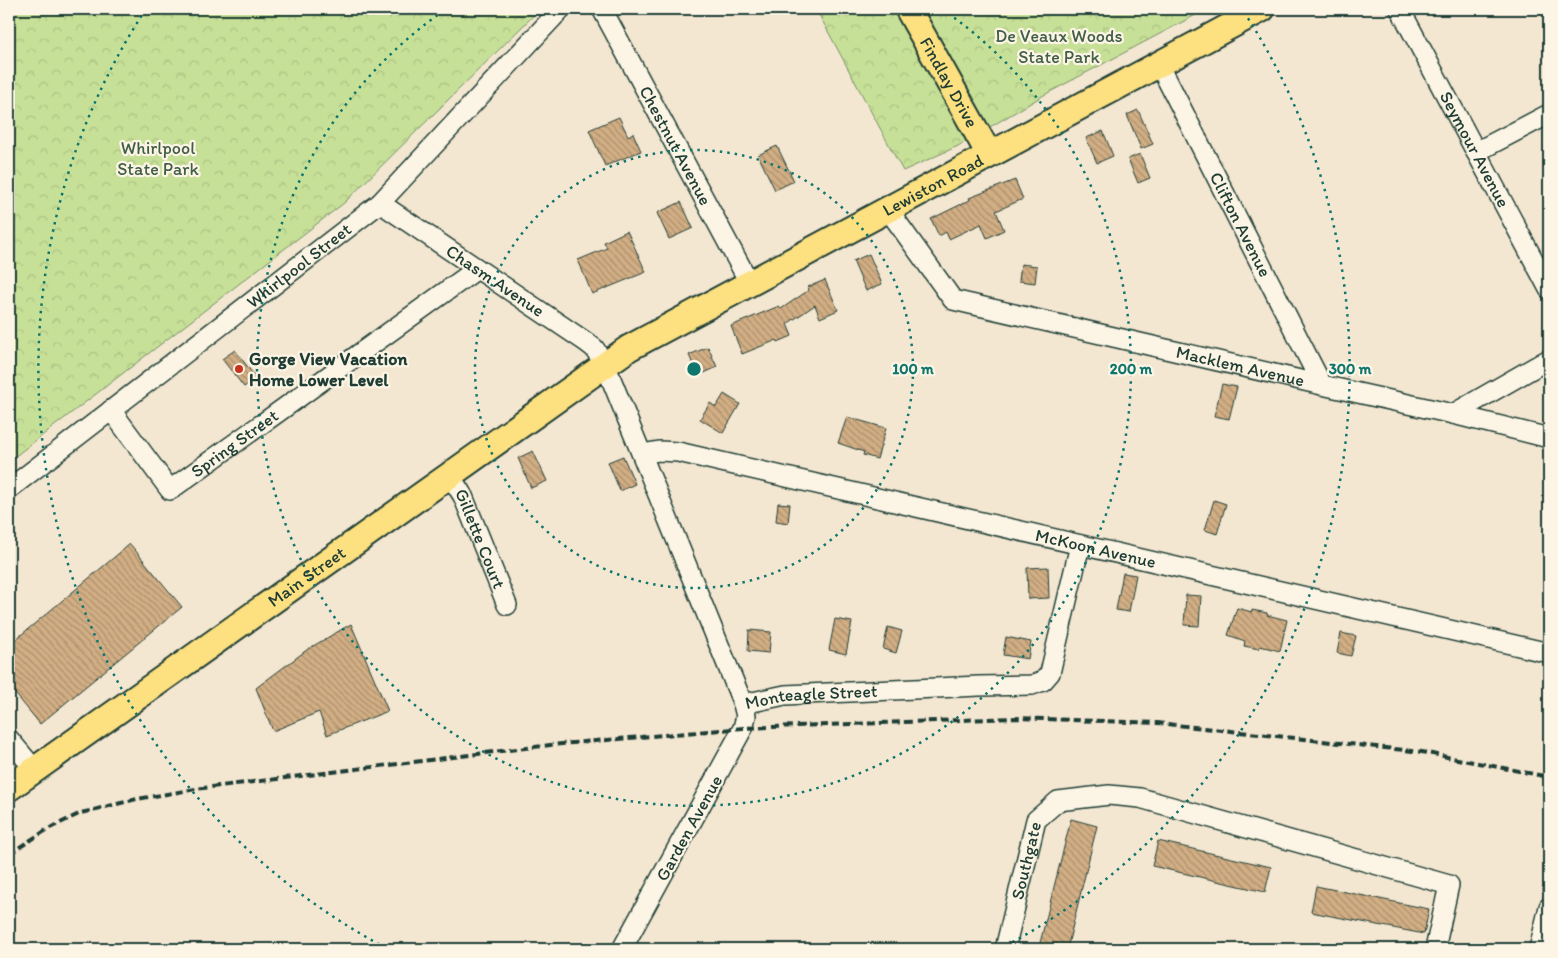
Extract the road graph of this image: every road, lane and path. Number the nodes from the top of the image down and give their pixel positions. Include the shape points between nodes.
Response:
1 (561, 9) edge
2 (602, 9) edge
3 (908, 9) edge
4 (1262, 9) edge
5 (1400, 9) edge
6 (1159, 64) junction
7 (1549, 114) edge
8 (1476, 152) junction
9 (989, 154) junction
10 (380, 203) junction
11 (888, 208) junction
12 (477, 269) junction
13 (749, 282) junction
14 (1549, 289) edge
15 (1549, 360) edge
16 (605, 364) junction
17 (1322, 385) junction
18 (111, 410) junction
19 (1453, 414) junction
20 (1549, 438) edge
21 (642, 454) junction
22 (449, 474) junction
23 (9, 489) edge
24 (1080, 545) junction
25 (507, 605) dead end
26 (1549, 653) edge
27 (743, 704) junction
28 (9, 739) edge
29 (34, 770) junction
30 (9, 788) edge
31 (1549, 907) edge
32 (622, 949) edge
33 (1005, 949) edge
34 (1435, 949) edge
35 (1539, 949) edge

1 - 10 street, Whirlpool Street
2 - 13 street, Chestnut Avenue
3 - 9 main road, Findlay Drive
4 - 6 main road, Lewiston Road
5 - 8 street, Seymour Avenue
6 - 9 main road, Lewiston Road
6 - 17 street, Clifton Avenue
7 - 8 street
8 - 14 street, Seymour Avenue
9 - 11 main road, Lewiston Road
10 - 12 street, Chasm Avenue
10 - 18 street, Whirlpool Street
11 - 13 main road, Lewiston Road
11 - 17 street, Macklem Avenue via 953,300
12 - 16 street, Chasm Avenue via 594,348
12 - 18 street, Spring Street via 170,490
13 - 16 main road, Lewiston Road via 658,330
15 - 19 street
16 - 21 street, Monteagle Street
16 - 22 main road, Main Street
17 - 19 street, Macklem Avenue
18 - 23 street, Whirlpool Street
19 - 20 street, Macklem Avenue
21 - 24 street, McKoon Avenue via 678,452
21 - 27 street, Monteagle Street
22 - 25 street, Gillette Court via 463,496
22 - 29 main road, Main Street
24 - 26 street, McKoon Avenue
24 - 27 street, Monteagle Street via 1050,673 1038,684 786,695
27 - 32 street, Garden Avenue via 746,716 743,728
28 - 29 street
29 - 30 main road, Main Street
31 - 35 street
33 - 34 street, Southgate via 1036,820 1058,801 1109,795 1140,798 1450,885

